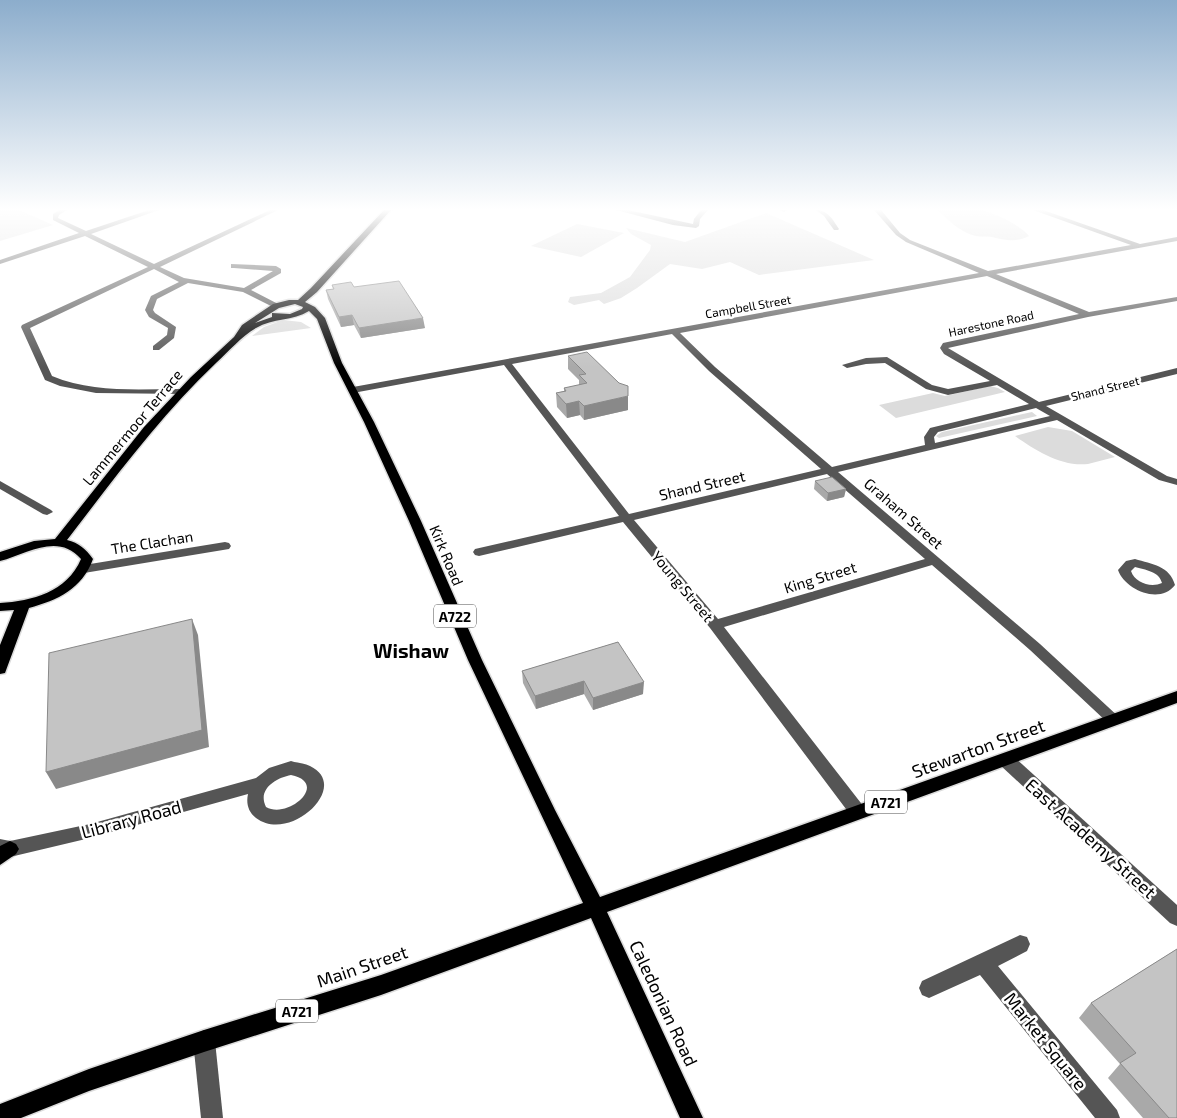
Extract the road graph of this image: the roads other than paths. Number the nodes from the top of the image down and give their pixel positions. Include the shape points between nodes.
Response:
1 (143, 262) edge
2 (163, 262) edge
3 (340, 262) edge
4 (959, 262) edge
5 (1052, 262) edge
6 (234, 266) dead end
7 (153, 267) junction
8 (987, 274) junction
9 (186, 281) junction
10 (245, 290) junction
11 (1174, 302) edge
12 (303, 304) junction
13 (273, 308) junction
14 (1088, 315) junction
15 (287, 316) junction
16 (322, 323) junction
17 (674, 331) junction
18 (238, 338) junction
19 (156, 348) dead end
20 (506, 362) junction
21 (847, 365) dead end
22 (1177, 371) edge
23 (1177, 379) edge
24 (1000, 382) junction
25 (353, 390) junction
26 (181, 392) junction
27 (1038, 404) junction
28 (1049, 411) junction
29 (1059, 417) junction
30 (931, 446) junction
31 (830, 469) junction
32 (1177, 482) edge
33 (0, 484) edge
34 (47, 512) dead end
35 (627, 519) junction
36 (58, 543) junction
37 (225, 546) dead end
38 (479, 552) dead end
39 (0, 557) edge
40 (934, 560) junction
41 (84, 569) junction
42 (23, 605) junction
43 (0, 607) edge
44 (715, 625) junction
45 (0, 669) edge
46 (1177, 697) edge
47 (1113, 719) junction
48 (1006, 760) junction
49 (261, 784) dead end
50 (858, 812) junction
51 (3, 851) edge
52 (595, 907) junction
53 (1177, 917) edge
54 (1020, 944) dead end
55 (984, 964) junction
56 (929, 988) dead end
57 (204, 1040) junction
58 (0, 1115) edge
59 (212, 1118) edge
60 (692, 1118) edge
61 (1109, 1118) edge

1 - 7 street
2 - 7 street
3 - 12 main road
4 - 8 street
5 - 8 street, Campbell Street
6 - 10 street via 278,271
7 - 9 street
7 - 26 street via 25,327 48,378 63,385 83,389
8 - 14 street
8 - 17 street, Campbell Street
9 - 10 street
9 - 19 street via 154,298 149,310 152,315 172,327 171,336
10 - 13 street
11 - 14 street, Harestone Road
12 - 13 main road
12 - 15 main road via 308,308 302,313
12 - 16 main road, Kirk Road / A722 via 316,312
13 - 15 main road via 274,315
13 - 18 main road, Lammermoor Terrace via 245,326
14 - 24 street, Harestone Road via 944,348
15 - 16 main road
15 - 18 main road, Lammermoor Terrace via 254,326
16 - 25 main road, Kirk Road / A722
17 - 20 street, Campbell Street
17 - 31 street, Graham Street via 712,368
18 - 26 main road, Lammermoor Terrace
20 - 25 street, Campbell Street
20 - 35 street, Young Street
21 - 24 street via 887,360 929,387 948,392
22 - 27 street, Shand Street
23 - 28 street, Shand Street
24 - 27 street, Harestone Road
25 - 52 main road, Kirk Road / A722 via 415,520 475,660
26 - 36 main road, Lammermoor Terrace
27 - 28 street, Harestone Road
27 - 30 street, Shand Street via 934,430 929,437
28 - 29 street, Harestone Road
29 - 30 street, Shand Street
29 - 32 street, Harestone Road via 1163,478
30 - 31 street, Shand Street
31 - 35 street, Shand Street
31 - 40 street, Graham Street
33 - 34 street
35 - 38 street, Shand Street
35 - 44 street, Young Street
36 - 39 main road via 33,545
36 - 41 main road via 71,544 82,550 86,559
37 - 41 street, The Clachan
40 - 44 street, King Street
40 - 47 street, Graham Street
41 - 42 main road via 71,584 49,597
42 - 43 main road
42 - 45 main road
44 - 50 street, Young Street
46 - 47 main road, Stewarton Street / A721
47 - 48 main road, Stewarton Street / A721
48 - 50 main road, Stewarton Street / A721
48 - 53 street, East Academy Street
49 - 51 street, Library Road via 90,831
50 - 52 main road, Stewarton Street / A721
52 - 57 main road, Main Street / A721 via 381,985
52 - 60 main road, Caledonian Road
54 - 55 street
55 - 56 street
55 - 61 street, Market Square
57 - 58 main road, Main Street / A721
57 - 59 street

